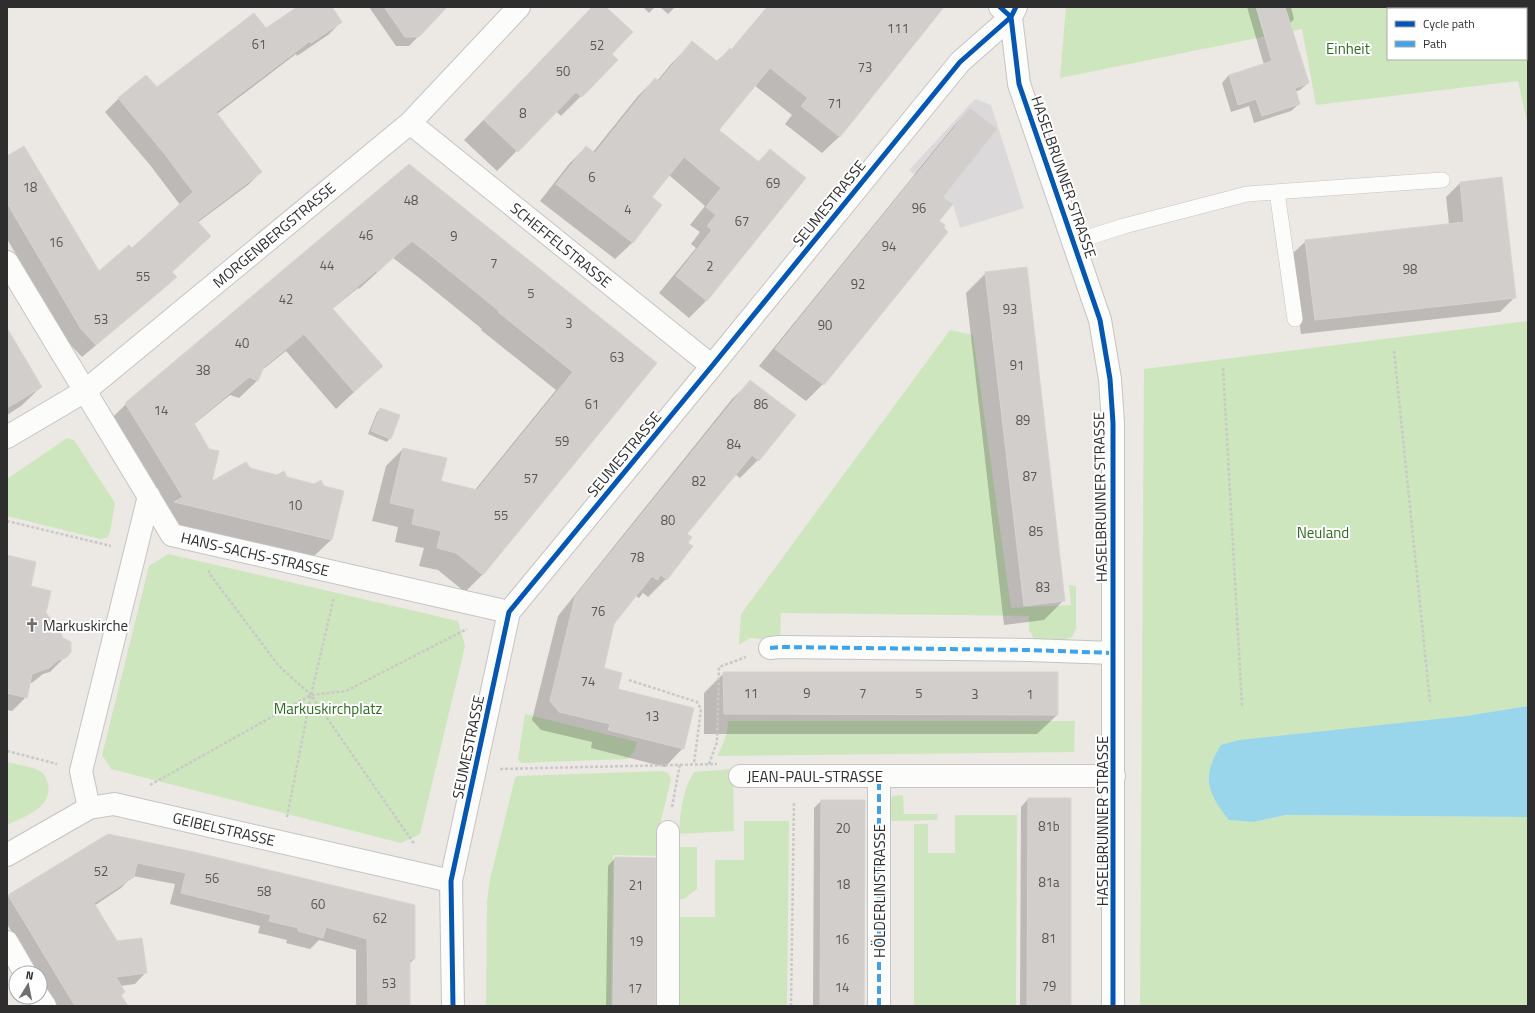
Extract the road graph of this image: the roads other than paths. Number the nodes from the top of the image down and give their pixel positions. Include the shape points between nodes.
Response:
1 (519, 7) edge
2 (1009, 10) edge
3 (410, 123) junction
4 (1442, 180) dead end
5 (1277, 192) junction
6 (1074, 242) junction
7 (7, 262) edge
8 (1295, 319) dead end
9 (712, 366) junction
10 (85, 391) junction
11 (7, 437) edge
12 (149, 496) junction
13 (509, 612) junction
14 (770, 648) road end
15 (1113, 653) junction
16 (740, 776) road end
17 (879, 776) junction
18 (1114, 776) junction
19 (89, 808) junction
20 (668, 832) road end
21 (7, 855) edge
22 (451, 881) junction
23 (7, 942) edge
24 (20, 965) edge
25 (453, 1006) edge
26 (668, 1006) edge
27 (879, 1006) edge
28 (1113, 1006) edge

1 - 3 street, MORGENBERGSTRASSE
2 - 6 street, HASELBRUNNER STRASSE via 1019,84
2 - 9 street, SEUMESTRASSE via 960,62
3 - 9 street, SCHEFFELSTRASSE
3 - 10 street, MORGENBERGSTRASSE
4 - 5 lane
5 - 6 lane via 1247,194 1124,226
5 - 8 lane
6 - 15 street, HASELBRUNNER STRASSE via 1100,320 1110,379 1113,423
7 - 10 street, HANS-SACHS-STRASSE
9 - 13 street, SEUMESTRASSE
10 - 11 street, MORGENBERGSTRASSE
10 - 12 street, HANS-SACHS-STRASSE
12 - 13 street, HANS-SACHS-STRASSE via 172,535
12 - 19 street via 81,770
13 - 22 street, SEUMESTRASSE
14 - 15 street
15 - 18 street, HASELBRUNNER STRASSE
16 - 17 street, JEAN-PAUL-STRASSE
17 - 18 street, JEAN-PAUL-STRASSE
17 - 27 street, HÖLDERLINSTRASSE
18 - 28 street, HASELBRUNNER STRASSE
19 - 21 street, GEIBELSTRASSE
19 - 22 street, GEIBELSTRASSE via 114,804
20 - 26 street
22 - 25 street, SEUMESTRASSE
23 - 24 street

